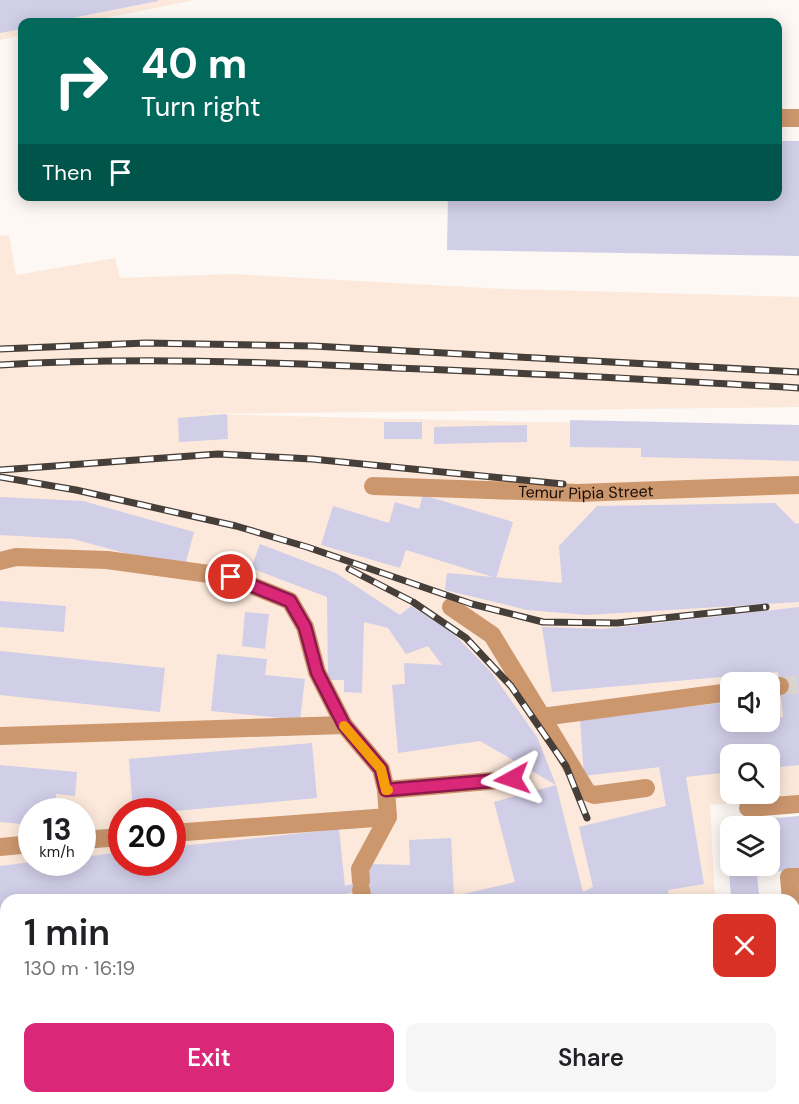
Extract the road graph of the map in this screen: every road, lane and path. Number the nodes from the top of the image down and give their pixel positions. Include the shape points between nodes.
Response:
1 (782, 118) edge
2 (799, 118) edge
3 (799, 485) edge
4 (374, 486) dead end
5 (0, 561) edge
6 (451, 607) dead end
7 (720, 693) edge
8 (542, 717) junction
9 (344, 725) junction
10 (0, 736) edge
11 (512, 779) dead end
12 (646, 788) dead end
13 (386, 790) junction
14 (799, 804) edge
15 (748, 808) dead end
16 (388, 817) junction
17 (186, 832) edge
18 (18, 845) edge
19 (0, 847) edge
20 (799, 876) edge
21 (362, 890) edge
22 (790, 894) edge

1 - 2 street
3 - 4 street, Temur Pipia Street via 578,493
5 - 9 street via 16,557 106,560 231,577 290,601 305,627 317,672
6 - 8 street via 492,635
7 - 8 street
8 - 12 street via 587,792 594,795
9 - 10 street
9 - 13 street via 381,769
11 - 13 street
13 - 16 street
14 - 15 street
16 - 17 street
16 - 21 street via 360,869
18 - 19 street
20 - 22 street via 789,877

